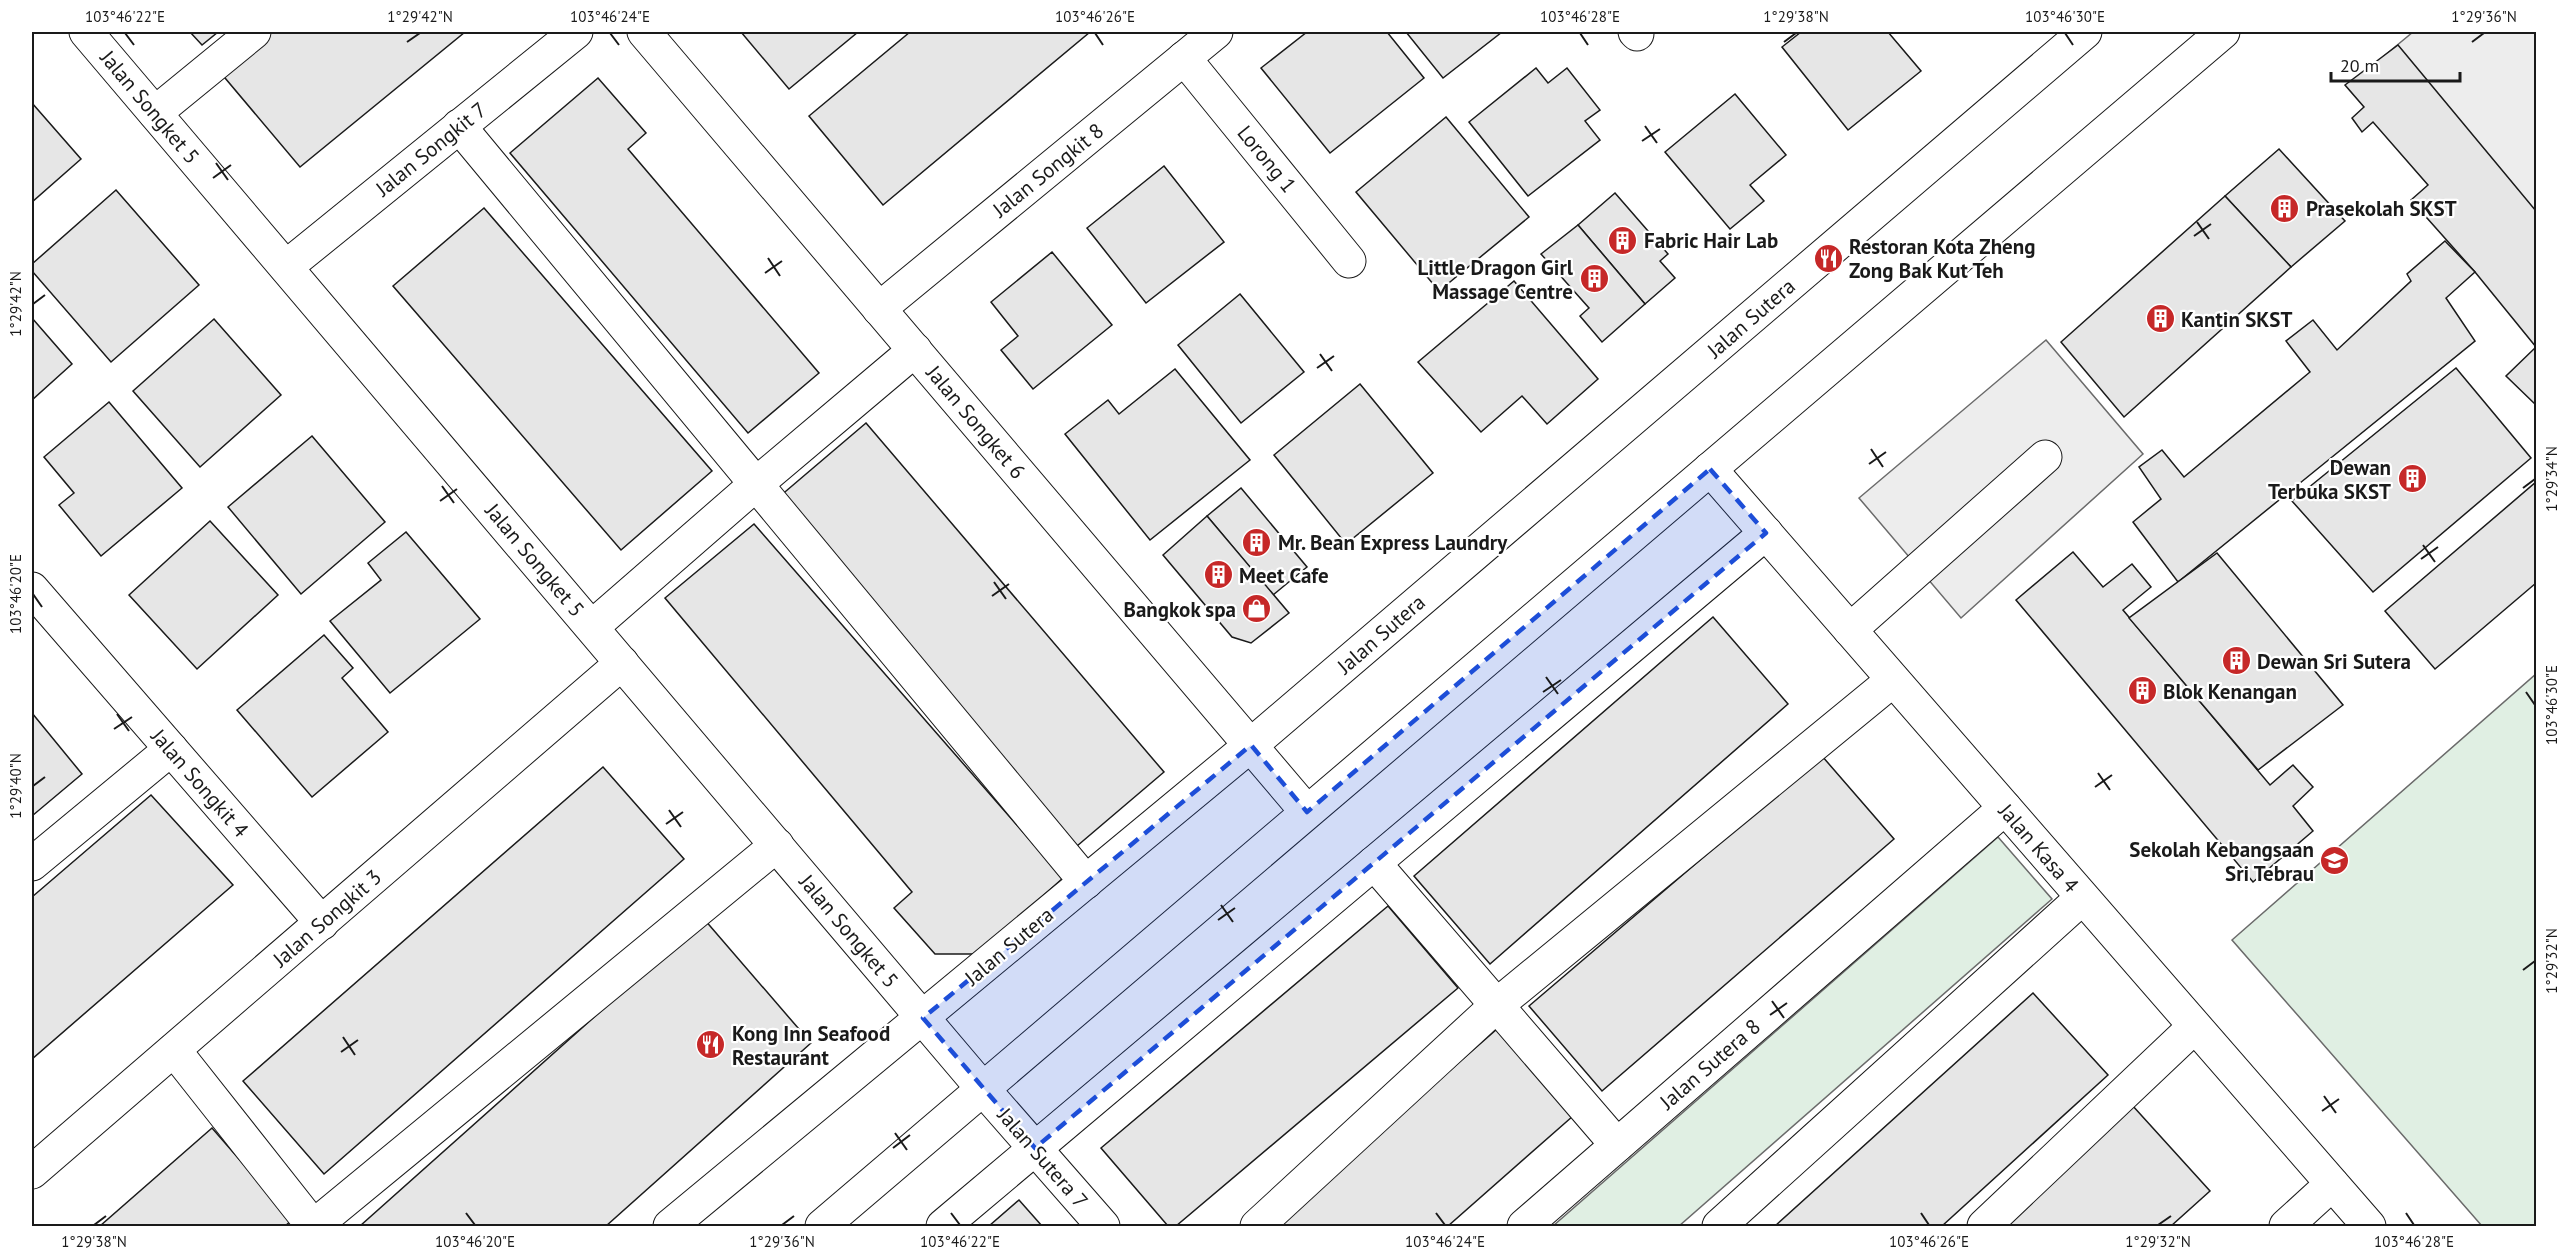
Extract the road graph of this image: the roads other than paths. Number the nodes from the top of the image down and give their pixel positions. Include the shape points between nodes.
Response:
1 (86, 32) edge
2 (254, 32) edge
3 (576, 32) edge
4 (644, 32) edge
5 (1216, 32) edge
6 (2085, 32) edge
7 (2223, 32) edge
8 (1184, 58) junction
9 (155, 113) junction
10 (459, 126) junction
11 (1349, 261) dead end
12 (286, 267) junction
13 (879, 309) junction
14 (915, 350) junction
15 (2045, 457) dead end
16 (1710, 469) junction
17 (755, 484) junction
18 (1766, 533) junction
19 (32, 589) edge
20 (592, 627) junction
21 (1850, 630) junction
22 (622, 663) junction
23 (1893, 680) junction
24 (1251, 745) junction
25 (171, 749) junction
26 (2005, 808) junction
27 (1307, 812) junction
28 (777, 845) junction
29 (1374, 863) junction
30 (32, 864) edge
31 (1086, 882) junction
32 (2082, 898) junction
33 (322, 923) junction
34 (1497, 1005) junction
35 (923, 1018) junction
36 (2194, 1027) junction
37 (174, 1050) junction
38 (983, 1089) junction
39 (1617, 1145) junction
40 (1035, 1148) junction
41 (32, 1172) edge
42 (2332, 1184) junction
43 (314, 1227) edge
44 (670, 1227) edge
45 (822, 1227) edge
46 (943, 1227) edge
47 (1103, 1227) edge
48 (1257, 1227) edge
49 (1524, 1227) edge
50 (1719, 1227) edge
51 (1984, 1227) edge
52 (2286, 1227) edge
53 (2369, 1227) edge

1 - 9 street, Jalan Songket 5
2 - 9 street
3 - 10 street, Jalan Songkit 7
4 - 13 street, Jalan Songket 6
5 - 8 street, Jalan Songkit 8
6 - 24 street, Jalan Sutera
7 - 16 street
8 - 11 street, Lorong 1
8 - 13 street, Jalan Songkit 8
9 - 12 street, Jalan Songket 5
10 - 12 street, Jalan Songkit 7
10 - 17 street
12 - 20 street, Jalan Songket 5
13 - 14 street, Jalan Songket 6
14 - 17 street
14 - 24 street, Jalan Songket 6
15 - 21 street
16 - 18 street, Jalan Kasa 4
16 - 27 street
17 - 20 street
17 - 31 street
18 - 21 street, Jalan Kasa 4
18 - 29 street
19 - 25 street, Jalan Songkit 4
20 - 22 street, Jalan Songket 5
21 - 23 street, Jalan Kasa 4
22 - 28 street, Jalan Songket 5
22 - 33 street, Jalan Songkit 3
23 - 26 street, Jalan Kasa 4
23 - 34 street
24 - 27 street, Jalan Songket 6
24 - 31 street, Jalan Sutera
25 - 30 street
25 - 33 street, Jalan Songkit 4
26 - 32 street, Jalan Kasa 4
26 - 39 street, Jalan Sutera 8
27 - 38 street
28 - 35 street, Jalan Songket 5
28 - 43 street
29 - 34 street
29 - 40 street
31 - 35 street, Jalan Sutera
32 - 36 street, Jalan Kasa 4
32 - 50 street
33 - 37 street, Jalan Songkit 3
34 - 39 street
34 - 48 street
35 - 38 street, Jalan Songket 5
35 - 44 street, Jalan Sutera
36 - 42 street, Jalan Kasa 4
36 - 51 street
37 - 41 street, Jalan Songkit 3
37 - 43 street
38 - 40 street, Jalan Sutera 7
38 - 45 street
39 - 49 street, Jalan Sutera 8
40 - 46 street
40 - 47 street, Jalan Sutera 7
42 - 52 street
42 - 53 street, Jalan Kasa 4

